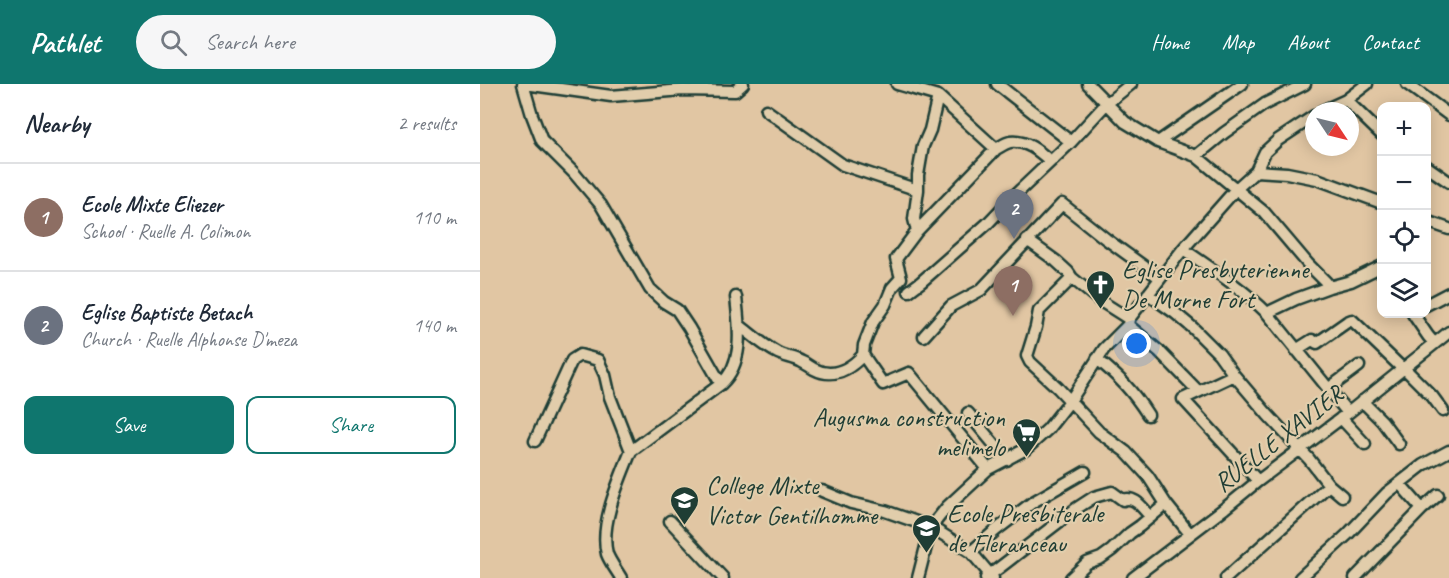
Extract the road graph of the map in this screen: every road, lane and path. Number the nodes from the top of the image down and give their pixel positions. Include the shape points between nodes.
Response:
1 (524, 84) edge
2 (610, 84) edge
3 (743, 84) edge
4 (897, 84) edge
5 (997, 84) edge
6 (1088, 84) edge
7 (1131, 84) edge
8 (1242, 84) edge
9 (1305, 84) edge
10 (1367, 84) edge
11 (1407, 84) edge
12 (607, 95) junction
13 (938, 96) junction
14 (1346, 99) junction
15 (1340, 102) edge
16 (1106, 104) junction
17 (766, 110) dead end
18 (1449, 115) edge
19 (1305, 122) edge
20 (1377, 130) edge
21 (1071, 142) junction
22 (1158, 142) junction
23 (996, 149) junction
24 (1196, 156) junction
25 (1050, 161) junction
26 (1431, 169) edge
27 (1256, 171) junction
28 (1449, 182) edge
29 (1236, 189) junction
30 (918, 190) junction
31 (1377, 201) edge
32 (1431, 222) edge
33 (1449, 229) edge
34 (917, 231) junction
35 (1027, 240) junction
36 (1183, 249) junction
37 (1377, 268) edge
38 (1072, 278) junction
39 (1160, 278) junction
40 (1329, 287) junction
41 (909, 291) dead end
42 (1449, 293) edge
43 (1148, 294) junction
44 (736, 297) dead end
45 (1431, 302) edge
46 (1268, 314) junction
47 (1416, 318) edge
48 (1129, 322) junction
49 (739, 325) junction
50 (1449, 332) edge
51 (924, 336) dead end
52 (1434, 343) junction
53 (1296, 350) junction
54 (863, 355) junction
55 (1097, 359) junction
56 (1359, 366) dead end
57 (1403, 368) junction
58 (1234, 375) junction
59 (721, 384) junction
60 (1328, 389) junction
61 (1198, 391) junction
62 (1070, 400) junction
63 (1362, 401) junction
64 (1443, 411) dead end
65 (968, 413) dead end
66 (1148, 415) dead end
67 (1344, 415) junction
68 (535, 441) dead end
69 (1365, 444) dead end
70 (1399, 444) dead end
71 (1299, 449) junction
72 (631, 451) junction
73 (1449, 451) edge
74 (1007, 460) junction
75 (988, 470) junction
76 (1085, 472) dead end
77 (1258, 481) junction
78 (1400, 484) junction
79 (1329, 485) junction
80 (822, 491) dead end
81 (1438, 495) dead end
82 (1342, 496) dead end
83 (1166, 504) junction
84 (1422, 509) junction
85 (1151, 517) junction
86 (670, 521) dead end
87 (932, 527) junction
88 (1190, 534) junction
89 (971, 552) junction
90 (990, 577) edge
91 (621, 578) edge
92 (723, 578) edge
93 (918, 578) edge
94 (1071, 578) edge
95 (1133, 578) edge
96 (1226, 578) edge
97 (1300, 578) edge
98 (1354, 578) edge

1 - 12 street
1 - 59 street via 542,141 601,205 650,288 677,310
2 - 12 street
3 - 12 street via 735,91
4 - 13 street
5 - 21 street
6 - 16 street
7 - 16 street
8 - 22 street
9 - 24 street via 1265,104
10 - 14 street
11 - 18 street
13 - 23 street
13 - 30 street via 923,146
14 - 15 street
14 - 20 street
16 - 21 street
16 - 22 street via 1125,122
17 - 30 street via 843,165
19 - 27 street via 1265,152
21 - 25 street
22 - 24 street
23 - 25 street via 1008,142 1026,144
23 - 34 street
24 - 29 street
25 - 41 street via 987,224
26 - 28 street
27 - 29 street
27 - 31 street via 1317,179
29 - 36 street
29 - 40 street via 1264,213
30 - 34 street via 914,219
32 - 33 street
34 - 54 street via 896,259 901,278 873,322
35 - 38 street
35 - 39 street via 1062,204
35 - 51 street via 981,290 951,306
36 - 39 street
36 - 46 street
37 - 40 street
38 - 48 street
38 - 62 street via 1039,311 1027,356
39 - 43 street
40 - 46 street
42 - 45 street
43 - 48 street
43 - 58 street via 1193,328
44 - 49 street
46 - 53 street
47 - 52 street
48 - 55 street
48 - 61 street
49 - 54 street via 775,351 819,372 844,370
49 - 59 street via 735,362
50 - 52 street, RUELLE XAVIER
52 - 57 street, RUELLE XAVIER
53 - 57 street via 1312,340 1317,343 1353,320
53 - 60 street
54 - 75 street via 882,384 909,373
55 - 62 street
55 - 66 street via 1119,377
56 - 60 street
57 - 63 street, RUELLE XAVIER
57 - 64 street
58 - 61 street
58 - 71 street
59 - 72 street
60 - 67 street
61 - 77 street via 1184,399
62 - 74 street via 1048,429
62 - 83 street via 1099,432 1141,468
63 - 67 street, RUELLE XAVIER
63 - 70 street
65 - 74 street
67 - 69 street
67 - 71 street, RUELLE XAVIER
68 - 72 street via 572,360 580,355 598,360
71 - 77 street, RUELLE XAVIER
71 - 79 street
72 - 91 street via 605,527 607,554
73 - 78 street
74 - 75 street
75 - 87 street via 947,507
76 - 89 street via 1033,502
77 - 88 street, RUELLE XAVIER
78 - 84 street
78 - 97 street
79 - 82 street
79 - 96 street
80 - 87 street
81 - 84 street
83 - 85 street
83 - 88 street
84 - 98 street
85 - 90 street via 1133,499 1123,500 1112,492 1094,497
85 - 94 street
86 - 92 street
87 - 89 street
87 - 93 street
88 - 95 street, RUELLE XAVIER
89 - 90 street

